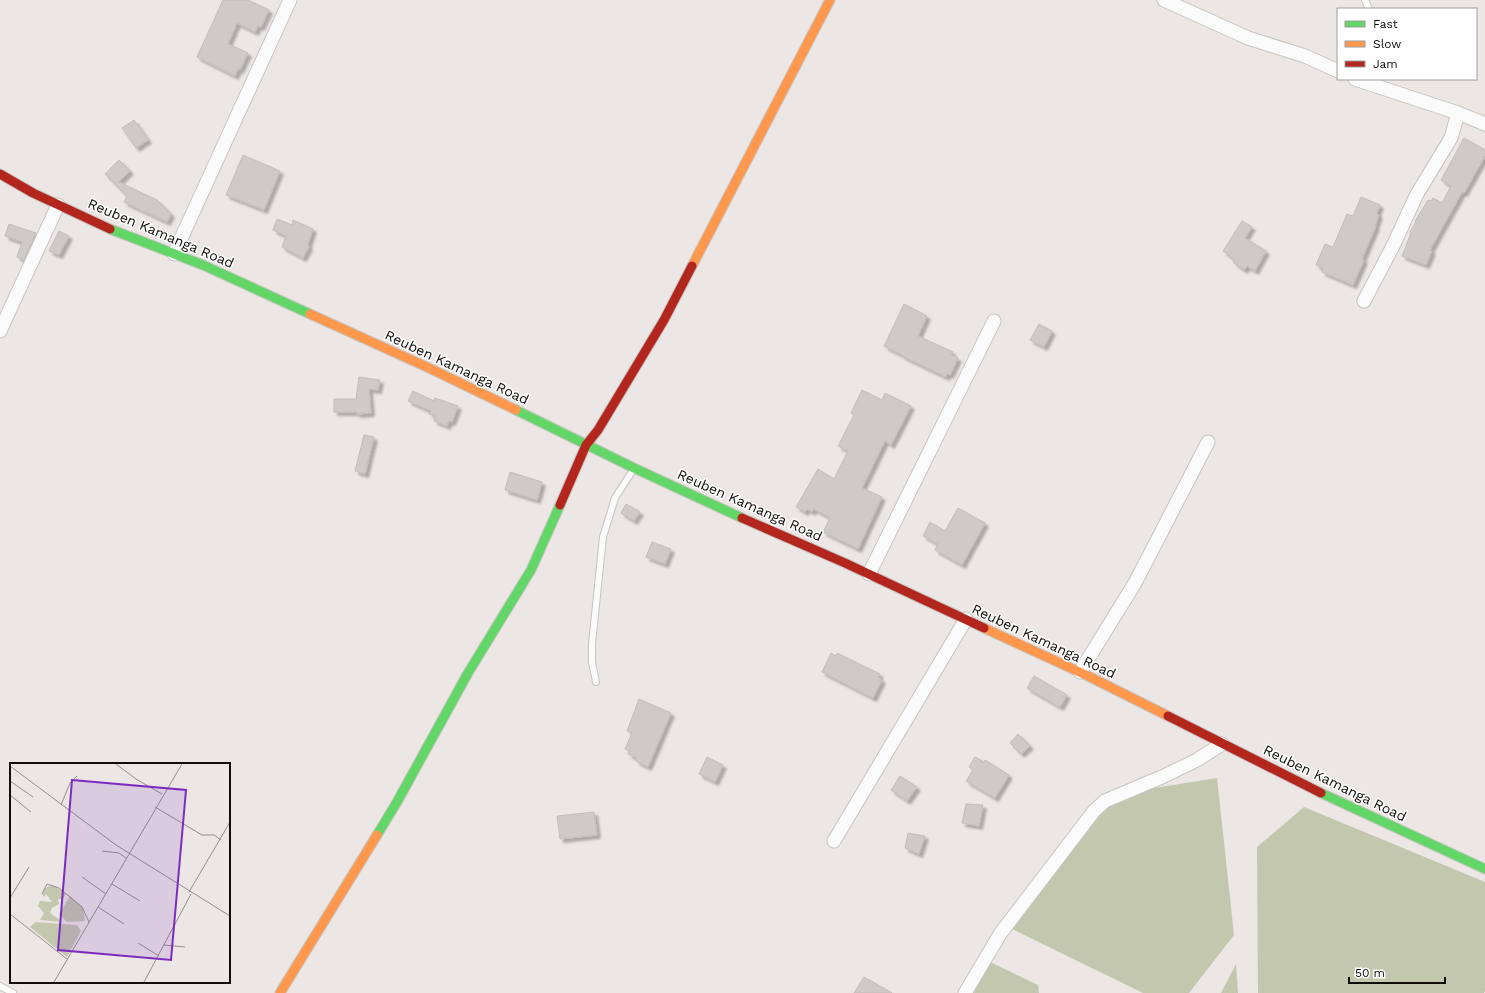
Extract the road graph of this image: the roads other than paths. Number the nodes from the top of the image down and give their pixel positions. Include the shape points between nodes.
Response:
1 (290, 0) edge
2 (830, 0) edge
3 (1164, 0) edge
4 (1337, 71) edge
5 (1360, 80) edge
6 (1458, 113) junction
7 (1485, 124) edge
8 (0, 174) edge
9 (58, 204) junction
10 (174, 254) junction
11 (1364, 302) dead end
12 (994, 321) dead end
13 (0, 331) edge
14 (1208, 442) dead end
15 (586, 445) junction
16 (634, 468) junction
17 (869, 574) junction
18 (966, 619) junction
19 (1080, 672) junction
20 (596, 682) dead end
21 (1222, 744) junction
22 (834, 841) dead end
23 (1485, 869) edge
24 (0, 986) edge
25 (13, 993) edge
26 (280, 993) edge
27 (965, 993) edge

1 - 10 street
2 - 15 street via 664,320 598,430
3 - 4 street via 1248,38 1304,56
5 - 6 street
6 - 7 street
6 - 11 street via 1451,138 1417,194
8 - 9 street, Reuben Kamanga Road
9 - 10 street, Reuben Kamanga Road via 126,236
9 - 13 street
10 - 15 street, Reuben Kamanga Road via 429,368
12 - 17 street
14 - 19 street via 1135,583
15 - 16 street, Reuben Kamanga Road
15 - 26 street via 531,570 468,673 397,802
16 - 17 street, Reuben Kamanga Road
16 - 20 lane via 615,498 603,538 592,644
17 - 18 street, Reuben Kamanga Road
18 - 19 street, Reuben Kamanga Road
18 - 22 street
19 - 21 street, Reuben Kamanga Road
21 - 23 street, Reuben Kamanga Road
21 - 27 street via 1197,760 1105,801 1000,934
24 - 25 lane

